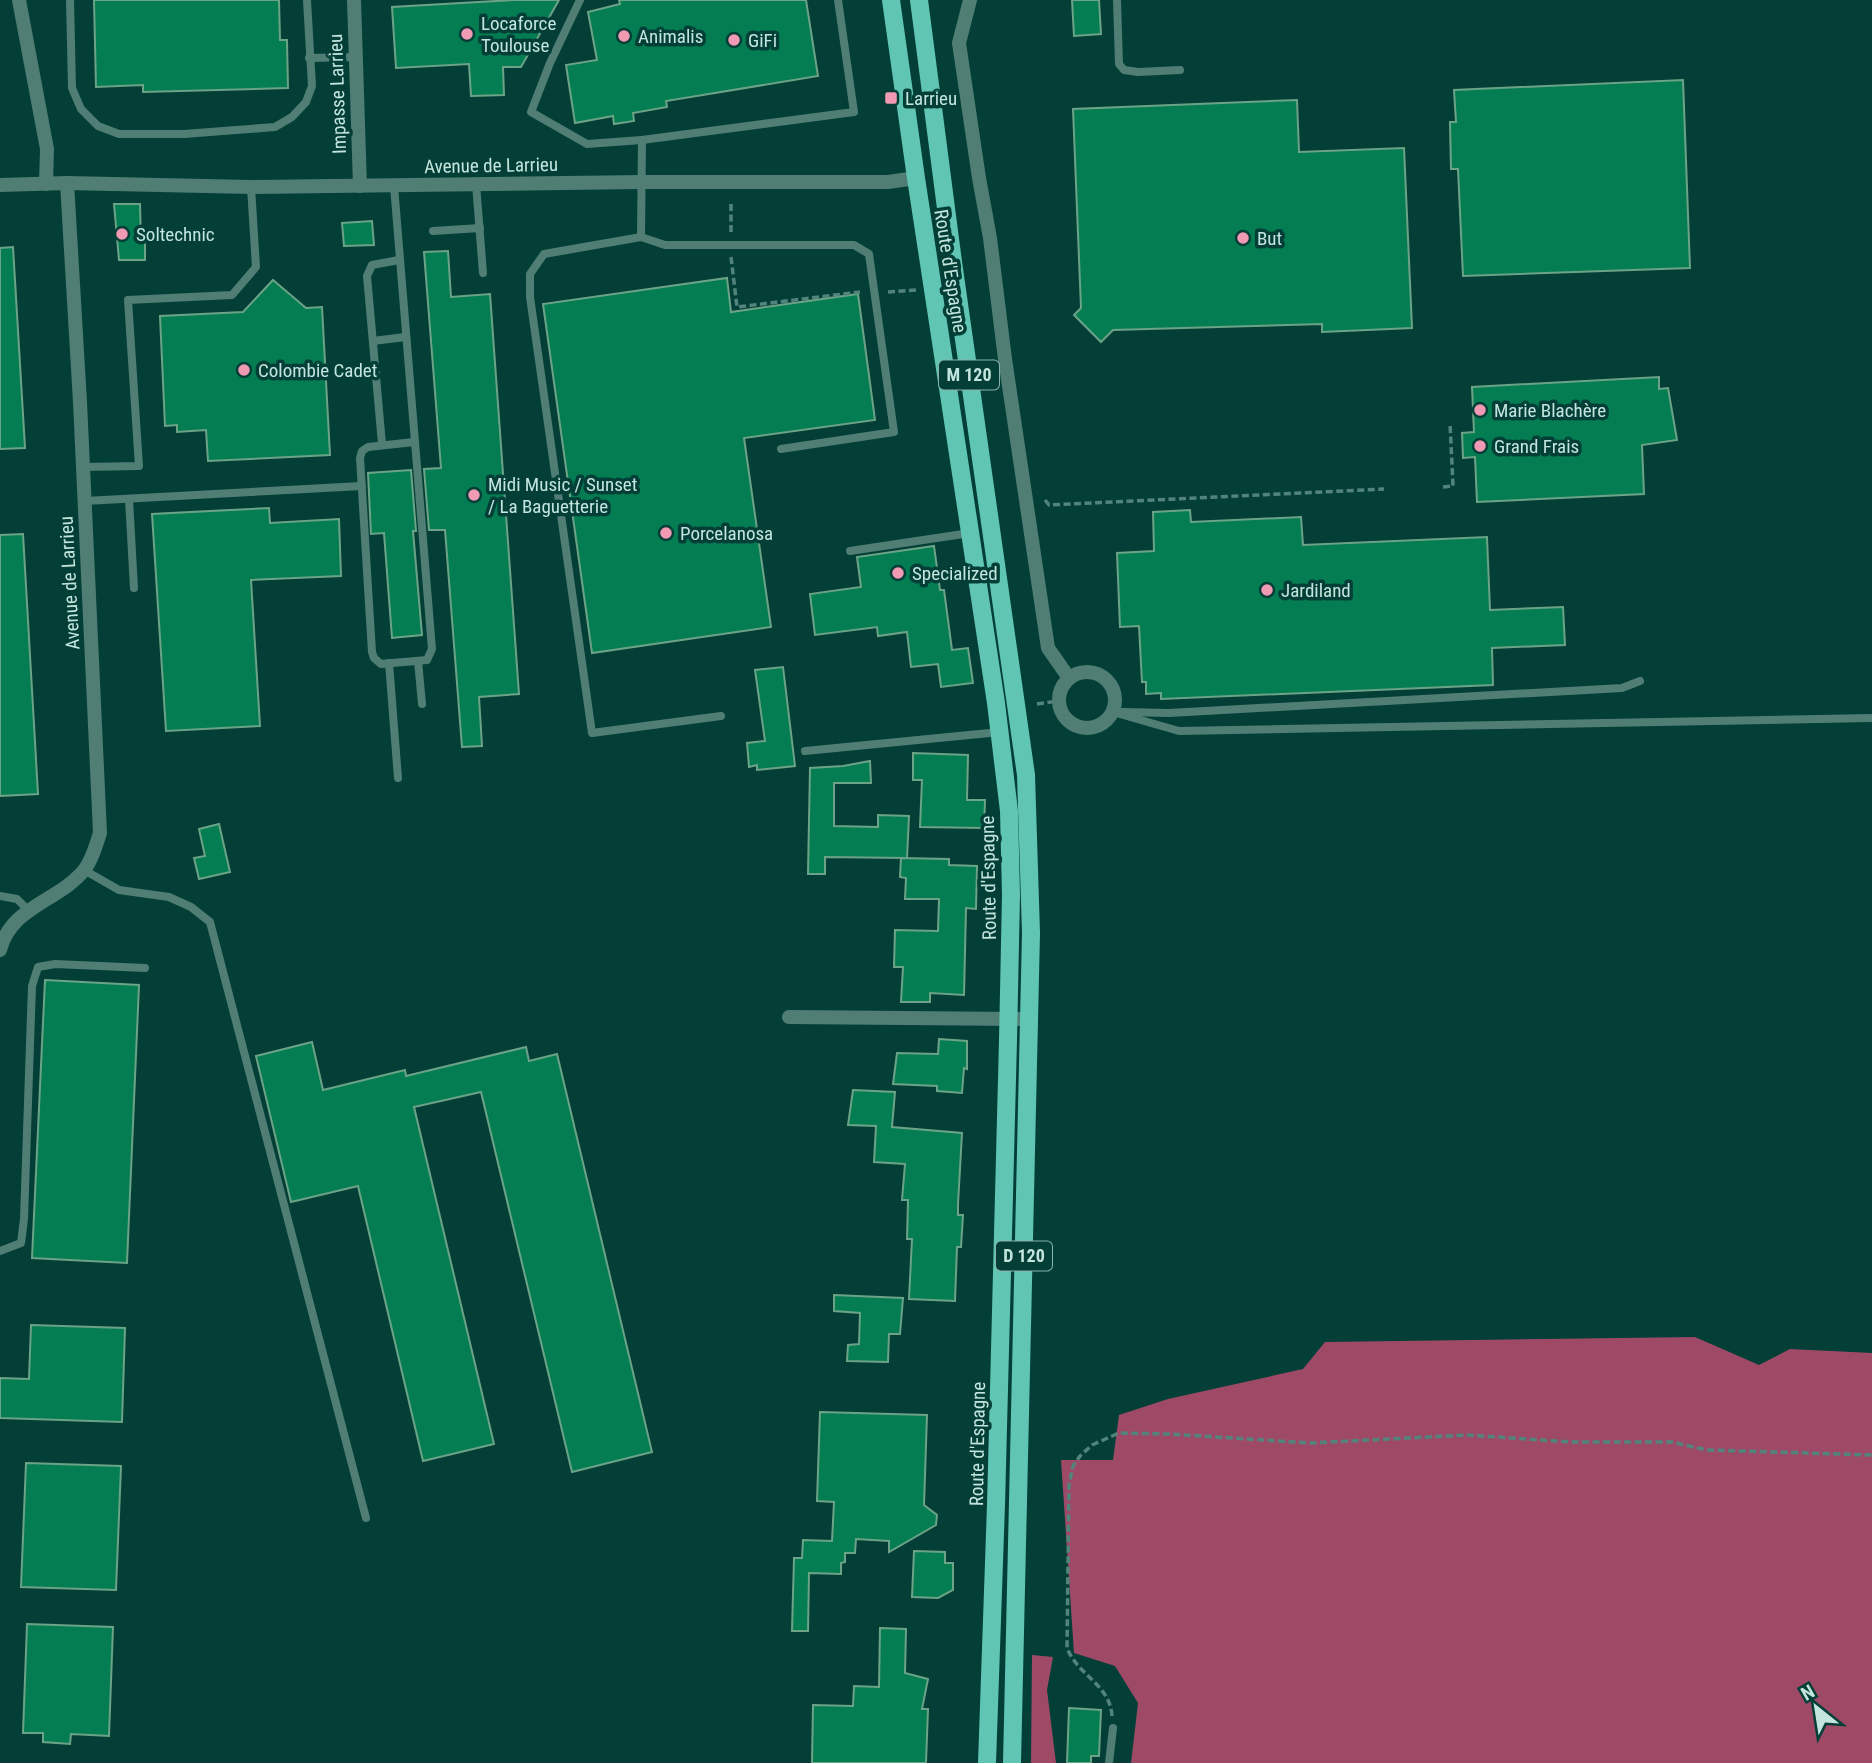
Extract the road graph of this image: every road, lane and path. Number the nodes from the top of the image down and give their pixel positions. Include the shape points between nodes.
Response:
1 (19, 0) edge
2 (70, 0) edge
3 (307, 0) edge
4 (354, 0) edge
5 (580, 0) edge
6 (838, 0) edge
7 (891, 0) edge
8 (919, 0) edge
9 (970, 0) edge
10 (1117, 0) edge
11 (356, 57) junction
12 (309, 58) junction
13 (1180, 70) dead end
14 (642, 140) junction
15 (916, 178) junction
16 (642, 182) junction
17 (66, 183) junction
18 (46, 184) junction
19 (476, 184) junction
20 (0, 185) edge
21 (360, 186) junction
22 (394, 186) junction
23 (251, 187) junction
24 (732, 204) dead end
25 (480, 228) junction
26 (433, 231) dead end
27 (641, 237) junction
28 (730, 245) junction
29 (399, 260) junction
30 (483, 273) dead end
31 (921, 289) dead end
32 (875, 294) junction
33 (405, 337) junction
34 (373, 341) junction
35 (1450, 423) dead end
36 (414, 442) junction
37 (382, 444) junction
38 (781, 449) dead end
39 (83, 467) junction
40 (362, 486) junction
41 (1443, 487) dead end
42 (1384, 489) dead end
43 (129, 499) junction
44 (1045, 500) dead end
45 (85, 501) junction
46 (970, 533) junction
47 (850, 551) dead end
48 (134, 588) dead end
49 (418, 661) junction
50 (390, 663) junction
51 (1069, 678) junction
52 (1640, 681) dead end
53 (1059, 701) junction
54 (422, 704) dead end
55 (1037, 704) dead end
56 (1113, 712) junction
57 (721, 716) dead end
58 (1872, 718) edge
59 (1001, 741) junction
60 (1022, 749) joint
61 (805, 751) dead end
62 (398, 778) dead end
63 (84, 870) junction
64 (0, 896) edge
65 (28, 910) junction
66 (0, 950) edge
67 (145, 968) dead end
68 (789, 1017) dead end
69 (1008, 1019) junction
70 (1029, 1019) junction
71 (0, 1251) edge
72 (1872, 1455) edge
73 (366, 1518) dead end
74 (1113, 1728) joint
75 (987, 1763) edge
76 (1012, 1763) edge
77 (1108, 1763) edge

1 - 18 street via 47,149
2 - 12 lane via 72,88 81,109 98,126 119,134 275,127 306,102 312,86
3 - 12 lane
4 - 11 street, Impasse Larrieu
5 - 14 lane via 531,112 587,144
6 - 14 lane via 854,111
7 - 15 main road, Route d'Espagne / M 120
8 - 60 main road, Route d'Espagne / M 120
9 - 51 street via 959,43 1005,359 1048,648
10 - 13 lane via 1119,64 1124,70
11 - 12 lane
11 - 21 street, Impasse Larrieu
14 - 16 lane
15 - 16 street, Avenue de Larrieu via 888,182
15 - 46 main road, Route d'Espagne / M 120
16 - 19 street, Avenue de Larrieu
16 - 27 lane
17 - 18 street, Avenue de Larrieu
17 - 23 street, Avenue de Larrieu
17 - 39 street, Avenue de Larrieu
18 - 20 street, Avenue de Larrieu
19 - 22 street, Avenue de Larrieu
19 - 25 lane
21 - 22 street, Avenue de Larrieu
21 - 23 street, Avenue de Larrieu
22 - 29 lane
23 - 39 lane via 256,267 232,295 128,300 139,466
24 - 28 path
25 - 26 lane
25 - 30 lane
27 - 28 lane via 665,245
27 - 57 lane via 544,254 530,274 592,733
28 - 32 lane via 854,245 869,254
28 - 32 path via 737,307 861,291
29 - 33 lane
29 - 34 lane via 372,265 368,271
31 - 32 path
32 - 38 lane via 894,432
33 - 34 lane
33 - 36 lane
34 - 37 lane
35 - 41 path via 1453,486
36 - 37 lane
36 - 49 lane via 432,649 427,660
37 - 40 lane via 362,451
39 - 45 street, Avenue de Larrieu
40 - 43 lane
40 - 50 lane via 372,652 377,662
42 - 44 path via 1049,505
43 - 45 lane
43 - 48 lane
45 - 63 street, Avenue de Larrieu via 100,833
46 - 47 lane
46 - 59 main road, Route d'Espagne / M 120
49 - 50 lane
49 - 54 lane
50 - 62 lane
51 - 53 street
51 - 56 street via 1078,673 1100,674 1114,691
52 - 56 lane via 1622,688 1169,713
53 - 55 path
53 - 56 street via 1070,723 1082,728 1094,728
56 - 58 lane via 1179,731
59 - 61 lane
59 - 69 main road, Route d'Espagne / D 120 via 1011,895
60 - 70 main road, Route d'Espagne / D 120 via 1030,865
63 - 65 street
63 - 73 lane via 118,890 169,897 191,906 210,922
64 - 65 lane via 18,899
65 - 66 street via 12,925
67 - 71 lane via 38,967 32,986 22,1243
68 - 69 street
69 - 70 street
69 - 75 main road, Route d'Espagne / D 120
70 - 76 main road, Route d'Espagne / D 120
72 - 74 path via 1467,1435 1310,1443 1157,1433 1119,1433 1104,1438 1080,1456 1069,1485 1067,1648 1073,1662 1104,1692 1112,1709
74 - 77 lane

